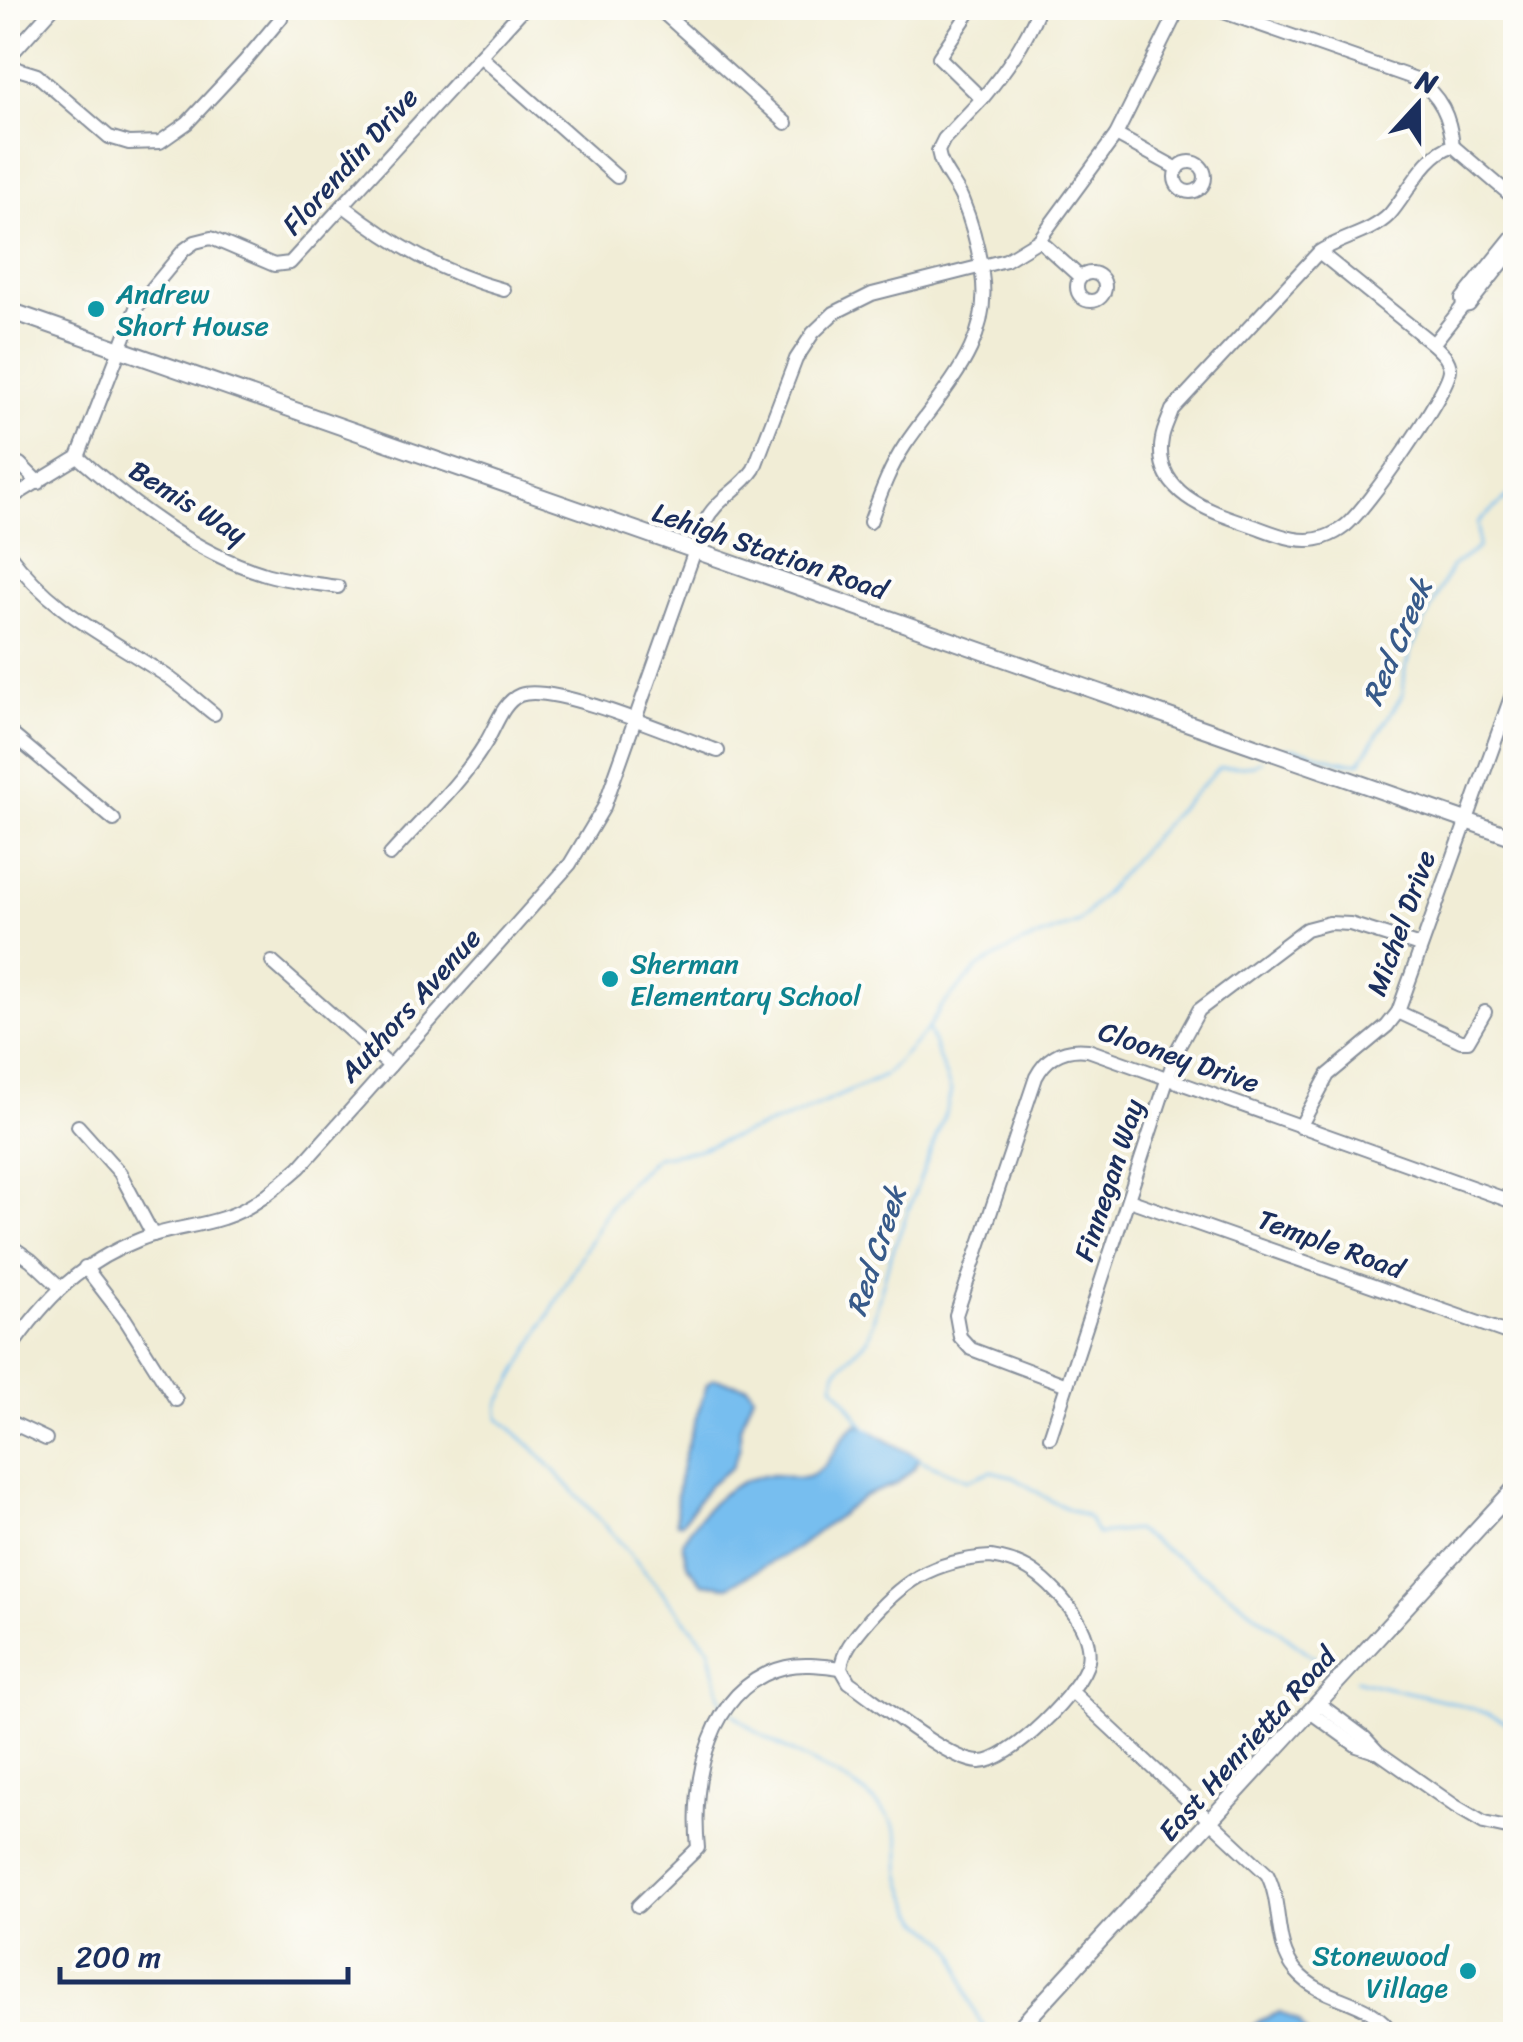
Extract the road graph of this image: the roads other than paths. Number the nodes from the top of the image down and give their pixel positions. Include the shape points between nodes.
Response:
1 (53, 8) edge
2 (284, 8) edge
3 (524, 8) edge
4 (658, 8) edge
5 (972, 8) edge
6 (1039, 8) edge
7 (1179, 8) edge
8 (1212, 8) edge
9 (480, 56) junction
10 (8, 58) edge
11 (8, 66) edge
12 (982, 99) junction
13 (786, 123) dead end
14 (1116, 135) junction
15 (1453, 146) junction
16 (1178, 168) dead end
17 (617, 177) dead end
18 (1516, 200) edge
19 (344, 206) junction
20 (1516, 232) edge
21 (1040, 240) junction
22 (1516, 246) edge
23 (1319, 252) junction
24 (982, 268) junction
25 (1080, 278) dead end
26 (504, 290) dead end
27 (1463, 306) junction
28 (8, 310) edge
29 (1433, 344) junction
30 (120, 349) junction
31 (78, 457) junction
32 (20, 464) dead end
33 (38, 483) junction
34 (8, 500) edge
35 (870, 522) dead end
36 (696, 552) junction
37 (8, 553) edge
38 (338, 588) dead end
39 (1516, 683) edge
40 (214, 714) dead end
41 (636, 722) junction
42 (8, 732) edge
43 (718, 751) dead end
44 (114, 820) dead end
45 (1464, 820) junction
46 (1516, 838) edge
47 (390, 855) dead end
48 (1420, 946) junction
49 (272, 962) dead end
50 (1398, 1012) junction
51 (1485, 1012) dead end
52 (390, 1066) junction
53 (1169, 1078) junction
54 (78, 1126) dead end
55 (1300, 1127) junction
56 (1129, 1200) junction
57 (1516, 1203) edge
58 (154, 1235) junction
59 (8, 1244) edge
60 (85, 1267) junction
61 (60, 1287) junction
62 (1516, 1336) edge
63 (8, 1352) edge
64 (1067, 1385) junction
65 (176, 1400) dead end
66 (8, 1421) edge
67 (1050, 1437) dead end
68 (46, 1439) dead end
69 (1516, 1487) edge
70 (841, 1668) junction
71 (1071, 1691) junction
72 (1314, 1708) junction
73 (1210, 1821) junction
74 (1516, 1830) edge
75 (638, 1906) dead end
76 (1014, 2034) edge
77 (1393, 2034) edge

1 - 10 street
2 - 11 street via 245,61 160,142 109,137 37,74
3 - 9 street, Florendin Drive
4 - 13 street
5 - 12 street via 939,57
6 - 12 street via 1019,50
7 - 14 street
8 - 15 street via 1416,80 1444,109
9 - 17 street
9 - 19 street, Florendin Drive
12 - 24 street via 938,151 962,197
14 - 16 street
14 - 21 street
15 - 18 street
15 - 23 street via 1437,154 1380,222
19 - 26 street via 417,257
19 - 30 street, Florendin Drive via 284,265 211,238 194,242 136,308
20 - 27 street
21 - 24 street, Authors Avenue
21 - 25 street
22 - 27 street
23 - 29 street
23 - 29 street via 1172,410 1161,440 1163,465 1198,507 1292,540 1323,538 1346,526 1446,386 1448,360
24 - 35 street via 978,337 897,458
24 - 36 street, Authors Avenue via 872,294 822,322 796,359 754,469 708,514
27 - 29 street
28 - 30 main road, Lehigh Station Road
30 - 31 street
30 - 36 main road, Lehigh Station Road
31 - 33 street
31 - 38 street, Bemis Way via 204,547 259,572
32 - 33 street
33 - 34 street
36 - 41 street, Authors Avenue
36 - 45 main road, Lehigh Station Road
37 - 40 street via 71,618 161,672
39 - 45 street, Michel Drive
41 - 43 street
41 - 47 street via 554,696 518,696 469,768
41 - 52 street, Authors Avenue via 582,849
42 - 44 street
45 - 46 main road, Lehigh Station Road
45 - 48 street, Michel Drive
48 - 50 street, Michel Drive
48 - 53 street, Finnegan Way via 1350,924 1306,929 1199,1010
49 - 52 street
50 - 51 street via 1461,1042
50 - 55 street, Michel Drive via 1328,1076
52 - 58 street, Authors Avenue via 300,1166 256,1203
53 - 55 street, Clooney Drive
53 - 56 street, Finnegan Way
53 - 64 street, Clooney Drive via 1080,1049 1046,1062 957,1309 958,1330 971,1350
54 - 58 street via 120,1173
55 - 57 street, Clooney Drive
56 - 62 street, Temple Road
56 - 64 street, Finnegan Way
58 - 60 street, Authors Avenue
59 - 61 street
60 - 61 street, Authors Avenue
60 - 65 street
61 - 63 street, Authors Avenue
64 - 67 street, Finnegan Way
66 - 68 street
69 - 72 main road, East Henrietta Road
70 - 71 street via 849,1682 943,1748 979,1762 1014,1749
70 - 71 street via 853,1639 905,1583 948,1564 991,1557 1030,1570 1083,1627 1088,1661
70 - 75 street via 785,1668 752,1684 727,1709 703,1758 698,1848
71 - 73 street
72 - 73 main road, East Henrietta Road
72 - 74 street via 1484,1823
73 - 76 main road, East Henrietta Road
73 - 77 street via 1267,1874 1296,1972 1375,2013

